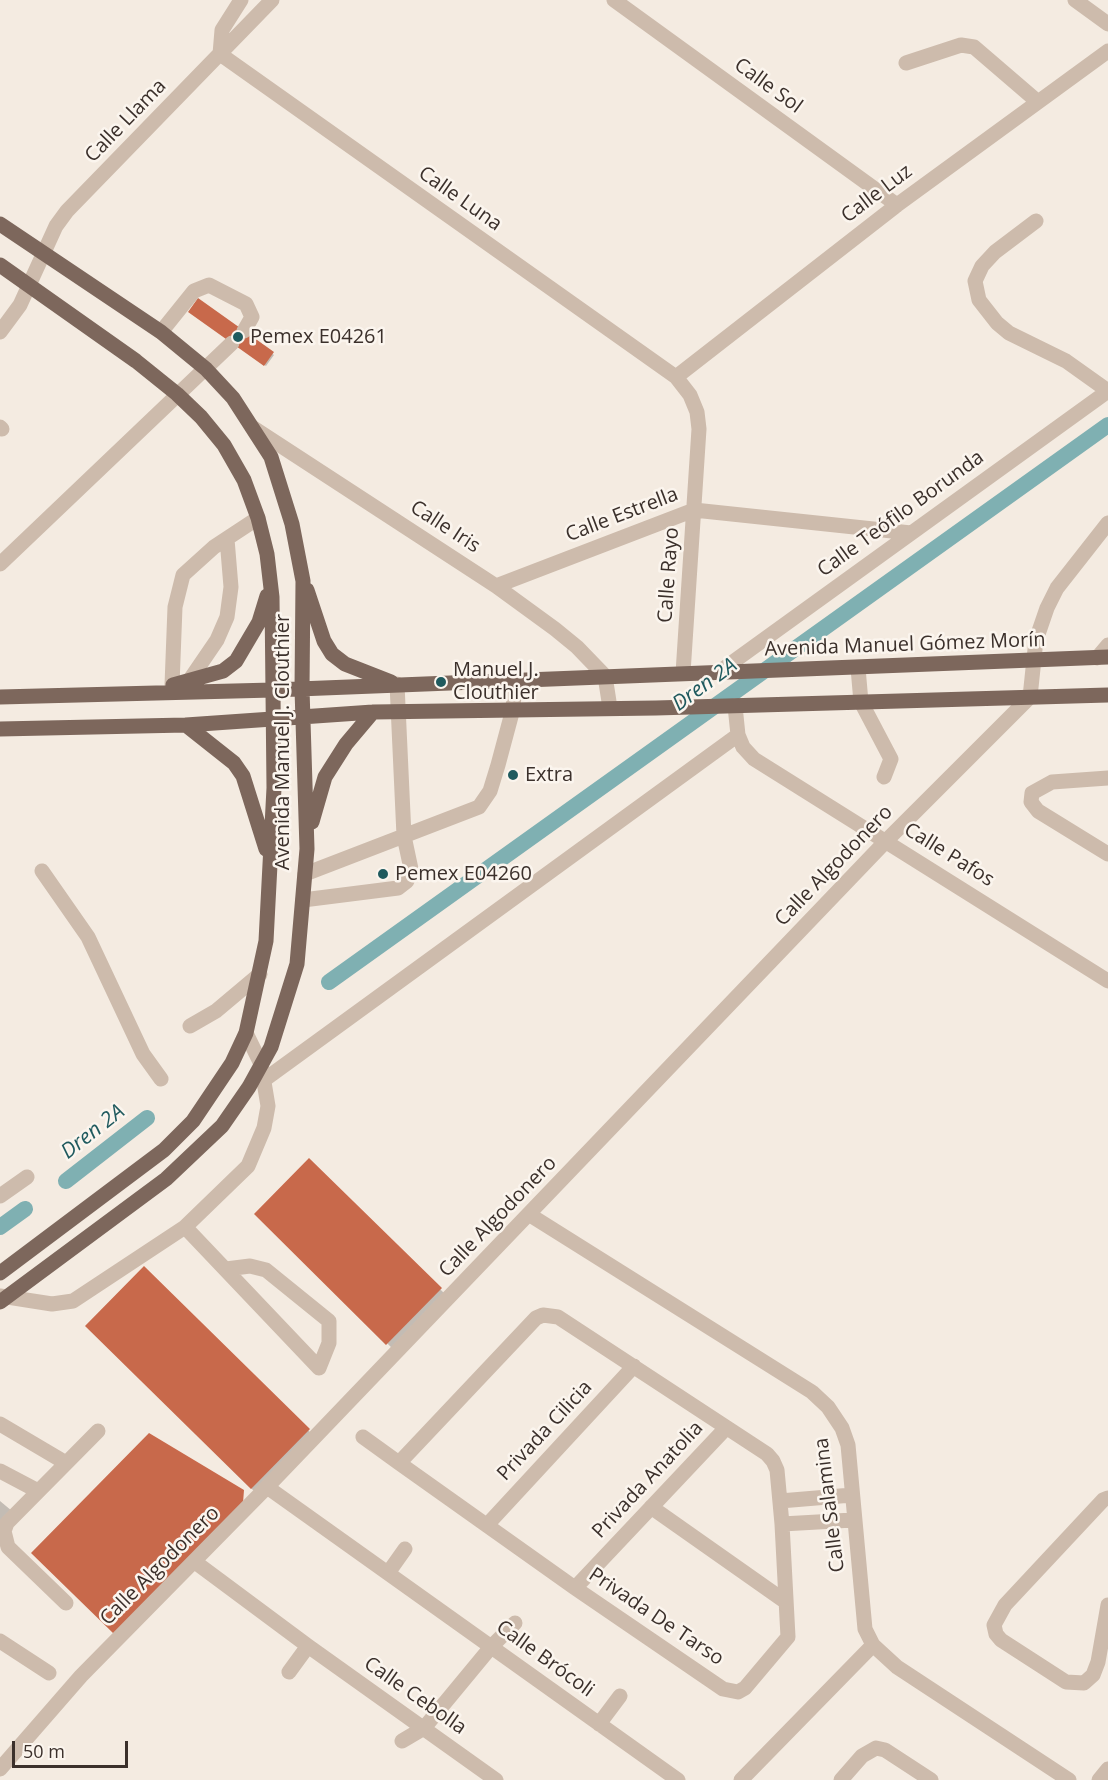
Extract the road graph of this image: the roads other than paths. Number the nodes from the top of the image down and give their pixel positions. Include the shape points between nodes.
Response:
1 (241, 0) edge
2 (272, 0) edge
3 (614, 0) edge
4 (1075, 0) edge
5 (1108, 24) edge
6 (1108, 51) edge
7 (220, 54) junction
8 (906, 63) dead end
9 (1038, 102) junction
10 (897, 205) junction
11 (1036, 221) dead end
12 (0, 224) edge
13 (44, 255) junction
14 (0, 265) edge
15 (30, 285) junction
16 (244, 331) dead end
17 (0, 332) edge
18 (161, 332) junction
19 (232, 343) dead end
20 (206, 369) junction
21 (676, 377) junction
22 (1108, 391) edge
23 (177, 394) junction
24 (252, 427) junction
25 (694, 510) junction
26 (258, 518) junction
27 (1108, 523) edge
28 (911, 533) junction
29 (226, 539) junction
30 (0, 564) edge
31 (303, 581) junction
32 (271, 585) junction
33 (496, 586) junction
34 (1108, 645) edge
35 (1103, 658) edge
36 (1035, 660) junction
37 (858, 668) junction
38 (719, 672) junction
39 (683, 673) junction
40 (605, 676) junction
41 (515, 679) junction
42 (189, 681) junction
43 (397, 684) junction
44 (172, 685) junction
45 (302, 689) junction
46 (273, 690) junction
47 (148, 691) junction
48 (1108, 695) edge
49 (0, 697) edge
50 (1030, 697) junction
51 (861, 702) junction
52 (727, 706) junction
53 (610, 708) junction
54 (513, 710) junction
55 (399, 711) junction
56 (373, 712) junction
57 (303, 717) junction
58 (273, 718) junction
59 (186, 725) junction
60 (0, 729) edge
61 (738, 735) junction
62 (884, 777) dead end
63 (1108, 778) edge
64 (404, 836) junction
65 (887, 840) junction
66 (307, 849) junction
67 (1108, 854) edge
68 (42, 871) dead end
69 (270, 872) junction
70 (305, 874) junction
71 (303, 900) junction
72 (261, 974) junction
73 (1108, 981) edge
74 (190, 1026) dead end
75 (246, 1033) junction
76 (261, 1064) junction
77 (161, 1079) dead end
78 (264, 1080) junction
79 (27, 1177) dead end
80 (0, 1196) edge
81 (530, 1215) junction
82 (185, 1227) junction
83 (226, 1269) junction
84 (0, 1273) edge
85 (2, 1299) edge
86 (634, 1366) junction
87 (0, 1424) edge
88 (726, 1428) junction
89 (98, 1431) dead end
90 (363, 1437) dead end
91 (399, 1462) junction
92 (66, 1463) junction
93 (0, 1471) edge
94 (267, 1487) junction
95 (38, 1491) junction
96 (852, 1495) junction
97 (1108, 1498) edge
98 (780, 1501) junction
99 (651, 1507) junction
100 (853, 1520) junction
101 (487, 1524) junction
102 (782, 1524) junction
103 (405, 1549) dead end
104 (195, 1562) junction
105 (388, 1573) junction
106 (575, 1588) junction
107 (786, 1602) junction
108 (66, 1603) dead end
109 (1108, 1605) edge
110 (515, 1623) dead end
111 (0, 1641) edge
112 (873, 1645) junction
113 (308, 1646) junction
114 (491, 1647) junction
115 (289, 1672) dead end
116 (49, 1673) dead end
117 (620, 1696) dead end
118 (599, 1724) junction
119 (424, 1728) junction
120 (402, 1741) dead end
121 (0, 1769) edge
122 (1108, 1769) edge
123 (496, 1780) edge
124 (678, 1780) edge
125 (741, 1780) edge
126 (841, 1780) edge
127 (931, 1780) edge
128 (1070, 1780) edge
129 (1099, 1780) edge

1 - 7 street via 222,30
2 - 7 street, Calle Llama
3 - 10 street, Calle Sol
4 - 5 street
6 - 9 street, Calle Luz
7 - 13 street, Calle Llama via 67,211
7 - 21 street, Calle Luna
8 - 9 street via 961,45 975,47
9 - 10 street, Calle Luz
10 - 21 street, Calle Luz
11 - 22 street via 982,266 975,281 979,300 1009,333 1066,361
12 - 13 main road, Avenida Manuel J. Clouthier
13 - 15 street, Calle Llama
13 - 18 main road, Avenida Manuel J. Clouthier
14 - 15 main road, Avenida Manuel J. Clouthier
15 - 17 street, Calle Llama via 14,316
15 - 23 main road, Avenida Manuel J. Clouthier
16 - 18 street via 252,317 246,304 209,285 194,291
18 - 20 main road, Avenida Manuel J. Clouthier
19 - 20 street
20 - 23 street
20 - 24 main road, Avenida Manuel J. Clouthier via 233,398
21 - 25 street, Calle Rayo via 697,412
22 - 28 street, Calle Teófilo Borunda
23 - 26 main road, Avenida Manuel J. Clouthier via 224,445 244,480
23 - 30 street
24 - 31 main road, Avenida Manuel J. Clouthier via 271,457 281,486
24 - 33 street, Calle Iris
25 - 28 street, Calle Estrella
25 - 33 street, Calle Estrella
25 - 39 street, Calle Rayo
26 - 29 street
26 - 32 main road, Avenida Manuel J. Clouthier
27 - 36 street via 1057,588 1041,622
28 - 38 street, Calle Teófilo Borunda
29 - 42 street via 231,587 227,617 217,640
29 - 44 street via 183,575 177,592
31 - 43 main road via 332,654 345,664
31 - 45 main road, Avenida Manuel J. Clouthier
32 - 42 main road via 259,622 236,661 223,671
32 - 46 main road, Avenida Manuel J. Clouthier
33 - 40 street, Calle Iris via 577,647
34 - 35 street
35 - 36 main road, Avenida Manuel Gómez Morín
36 - 37 main road, Avenida Manuel Gómez Morín
36 - 50 street
37 - 38 main road, Avenida Manuel Gómez Morín
37 - 51 street
38 - 39 main road, Avenida Manuel Gómez Morín
39 - 40 main road, Avenida Manuel Gómez Morín
40 - 41 main road, Avenida Manuel Gómez Morín
40 - 53 street
41 - 43 main road, Avenida Manuel Gómez Morín
41 - 54 street
42 - 44 main road
43 - 45 main road, Avenida Manuel Gómez Morín
43 - 55 street
44 - 47 main road
45 - 46 main road, Avenida Manuel Gómez Morín
45 - 57 main road, Avenida Manuel J. Clouthier
46 - 47 main road, Avenida Manuel Gómez Morín
46 - 58 main road, Avenida Manuel J. Clouthier
47 - 49 main road
48 - 50 main road
50 - 51 main road
50 - 65 street, Calle Algodonero
51 - 52 main road
51 - 62 street via 889,754 890,765
52 - 53 main road
52 - 61 street, Calle Pafos
53 - 54 main road
54 - 55 main road
54 - 64 street via 490,791 479,807
55 - 56 main road
55 - 64 street
56 - 57 main road
56 - 66 main road via 325,777
57 - 58 main road
57 - 66 main road, Avenida Manuel J. Clouthier
58 - 59 main road
58 - 69 main road, Avenida Manuel J. Clouthier
59 - 60 main road
59 - 69 main road via 234,763 243,776 264,838
61 - 65 street, Calle Pafos via 754,759
61 - 78 street
63 - 67 street via 1052,782 1032,793 1031,802 1038,811
64 - 70 street
64 - 71 street via 411,869 407,881 398,888
65 - 73 street, Calle Pafos
65 - 81 street, Calle Algodonero
66 - 70 main road, Avenida Manuel J. Clouthier
68 - 77 street via 88,938 143,1054
69 - 72 main road, Avenida Manuel J. Clouthier
70 - 71 main road, Avenida Manuel J. Clouthier
71 - 76 main road, Avenida Manuel J. Clouthier via 297,964 284,1011
72 - 74 street via 216,1011
72 - 75 main road, Avenida Manuel J. Clouthier
75 - 76 street
75 - 84 main road, Avenida Manuel J. Clouthier via 213,1094 164,1150
76 - 78 street
76 - 85 main road, Avenida Manuel J. Clouthier via 222,1126 193,1155
78 - 82 street via 266,1117 248,1166
79 - 80 street
81 - 94 street, Calle Algodonero
81 - 96 street, Calle Salamina via 812,1392 842,1428 848,1445
82 - 83 street
82 - 85 street via 73,1301 52,1304
83 - 83 street via 250,1266 266,1270 329,1321 329,1343 320,1368
86 - 88 street, Privada De Tarso
86 - 91 street, Privada De Tarso via 558,1317 543,1315
86 - 101 street, Privada Cilicia
87 - 92 street
88 - 98 street, Privada De Tarso via 773,1461
88 - 99 street, Privada Anatolia
89 - 92 street
90 - 91 street, Privada De Tarso
91 - 101 street, Privada De Tarso
92 - 95 street
93 - 95 street
94 - 104 street, Calle Algodonero
94 - 105 street, Calle Brócoli
95 - 108 street via 7,1523 4,1540
96 - 98 street
96 - 100 street, Calle Salamina
97 - 109 street via 1005,1605 994,1625 1001,1640 1066,1682 1084,1683 1093,1675 1098,1662
98 - 102 street, Privada De Tarso
99 - 106 street, Privada Anatolia
99 - 107 street
100 - 102 street
100 - 112 street, Calle Salamina via 865,1629
101 - 106 street, Privada De Tarso
102 - 107 street, Privada De Tarso
103 - 105 street
104 - 113 street, Calle Cebolla
104 - 121 street, Calle Algodonero via 81,1676
105 - 114 street, Calle Brócoli
106 - 107 street, Privada De Tarso via 731,1692 745,1688 783,1644 789,1628
110 - 114 street
111 - 116 street
112 - 125 street
112 - 128 street, Calle Salamina via 897,1668
113 - 115 street
113 - 119 street, Calle Cebolla
114 - 118 street, Calle Brócoli
114 - 119 street
117 - 118 street
118 - 124 street, Calle Brócoli
119 - 120 street
119 - 123 street, Calle Cebolla
122 - 129 street
126 - 127 street via 862,1756 876,1748

